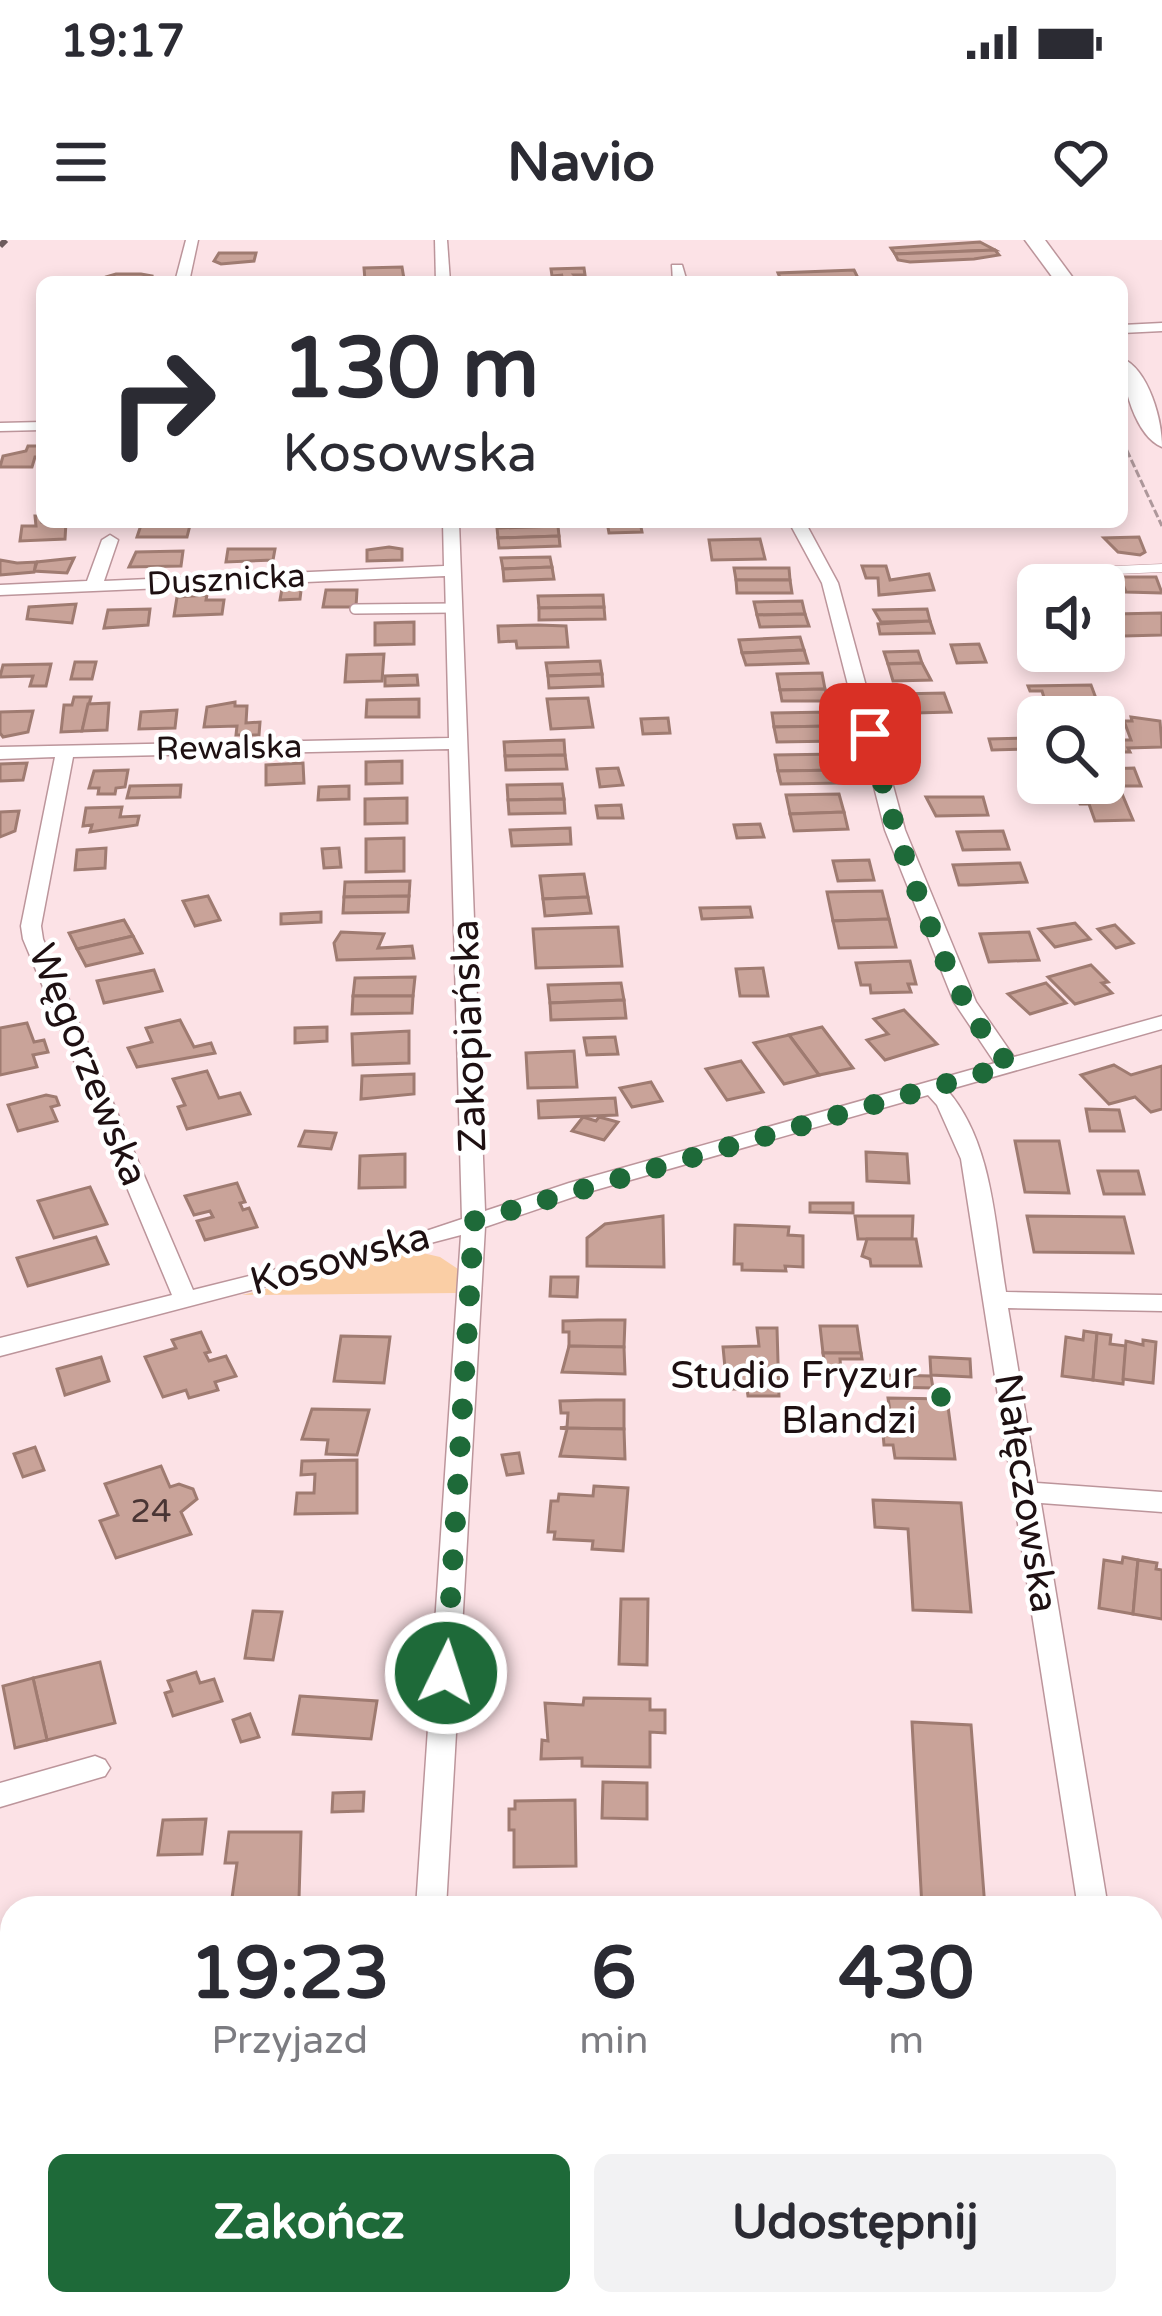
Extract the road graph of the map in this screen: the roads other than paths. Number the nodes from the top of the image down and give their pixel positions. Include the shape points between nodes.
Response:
1 (192, 240) edge
2 (441, 240) edge
3 (1035, 240) edge
4 (183, 276) edge
5 (442, 276) edge
6 (1062, 276) edge
7 (1162, 327) edge
8 (1128, 329) edge
9 (1130, 396) edge
10 (36, 426) edge
11 (0, 427) edge
12 (1162, 440) edge
13 (451, 528) edge
14 (800, 528) edge
15 (110, 540) dead end
16 (1162, 568) edge
17 (1125, 570) edge
18 (452, 571) junction
19 (93, 587) junction
20 (0, 590) edge
21 (453, 608) junction
22 (355, 609) dead end
23 (459, 743) junction
24 (65, 751) junction
25 (0, 753) edge
26 (1162, 1022) edge
27 (1010, 1065) junction
28 (933, 1087) junction
29 (474, 1221) junction
30 (997, 1300) junction
31 (186, 1301) junction
32 (1162, 1303) edge
33 (0, 1347) edge
34 (1025, 1492) junction
35 (1162, 1502) edge
36 (95, 1768) dead end
37 (0, 1795) edge
38 (432, 1896) edge
39 (1091, 1896) edge

1 - 4 street
2 - 5 street
3 - 6 street
7 - 8 street
9 - 12 street
10 - 11 street
13 - 18 street, Zakopiańska
14 - 27 street via 841,615 909,866 965,1002
15 - 19 street
16 - 17 lane
18 - 19 street, Dusznicka
18 - 21 street, Zakopiańska
19 - 20 street, Dusznicka
21 - 22 lane
21 - 23 street, Zakopiańska
23 - 24 street, Rewalska
23 - 29 street, Zakopiańska
24 - 25 street, Rewalska
24 - 31 street, Węgorzewska via 33,939
26 - 27 street, Kosowska
27 - 28 street, Kosowska
28 - 29 street, Kosowska
28 - 30 street, Nałęczowska via 972,1159
29 - 31 street, Kosowska
29 - 38 street, Zakopiańska
30 - 32 street
30 - 34 street, Nałęczowska
31 - 33 street, Kosowska
34 - 35 street
34 - 39 street, Nałęczowska
36 - 37 street

